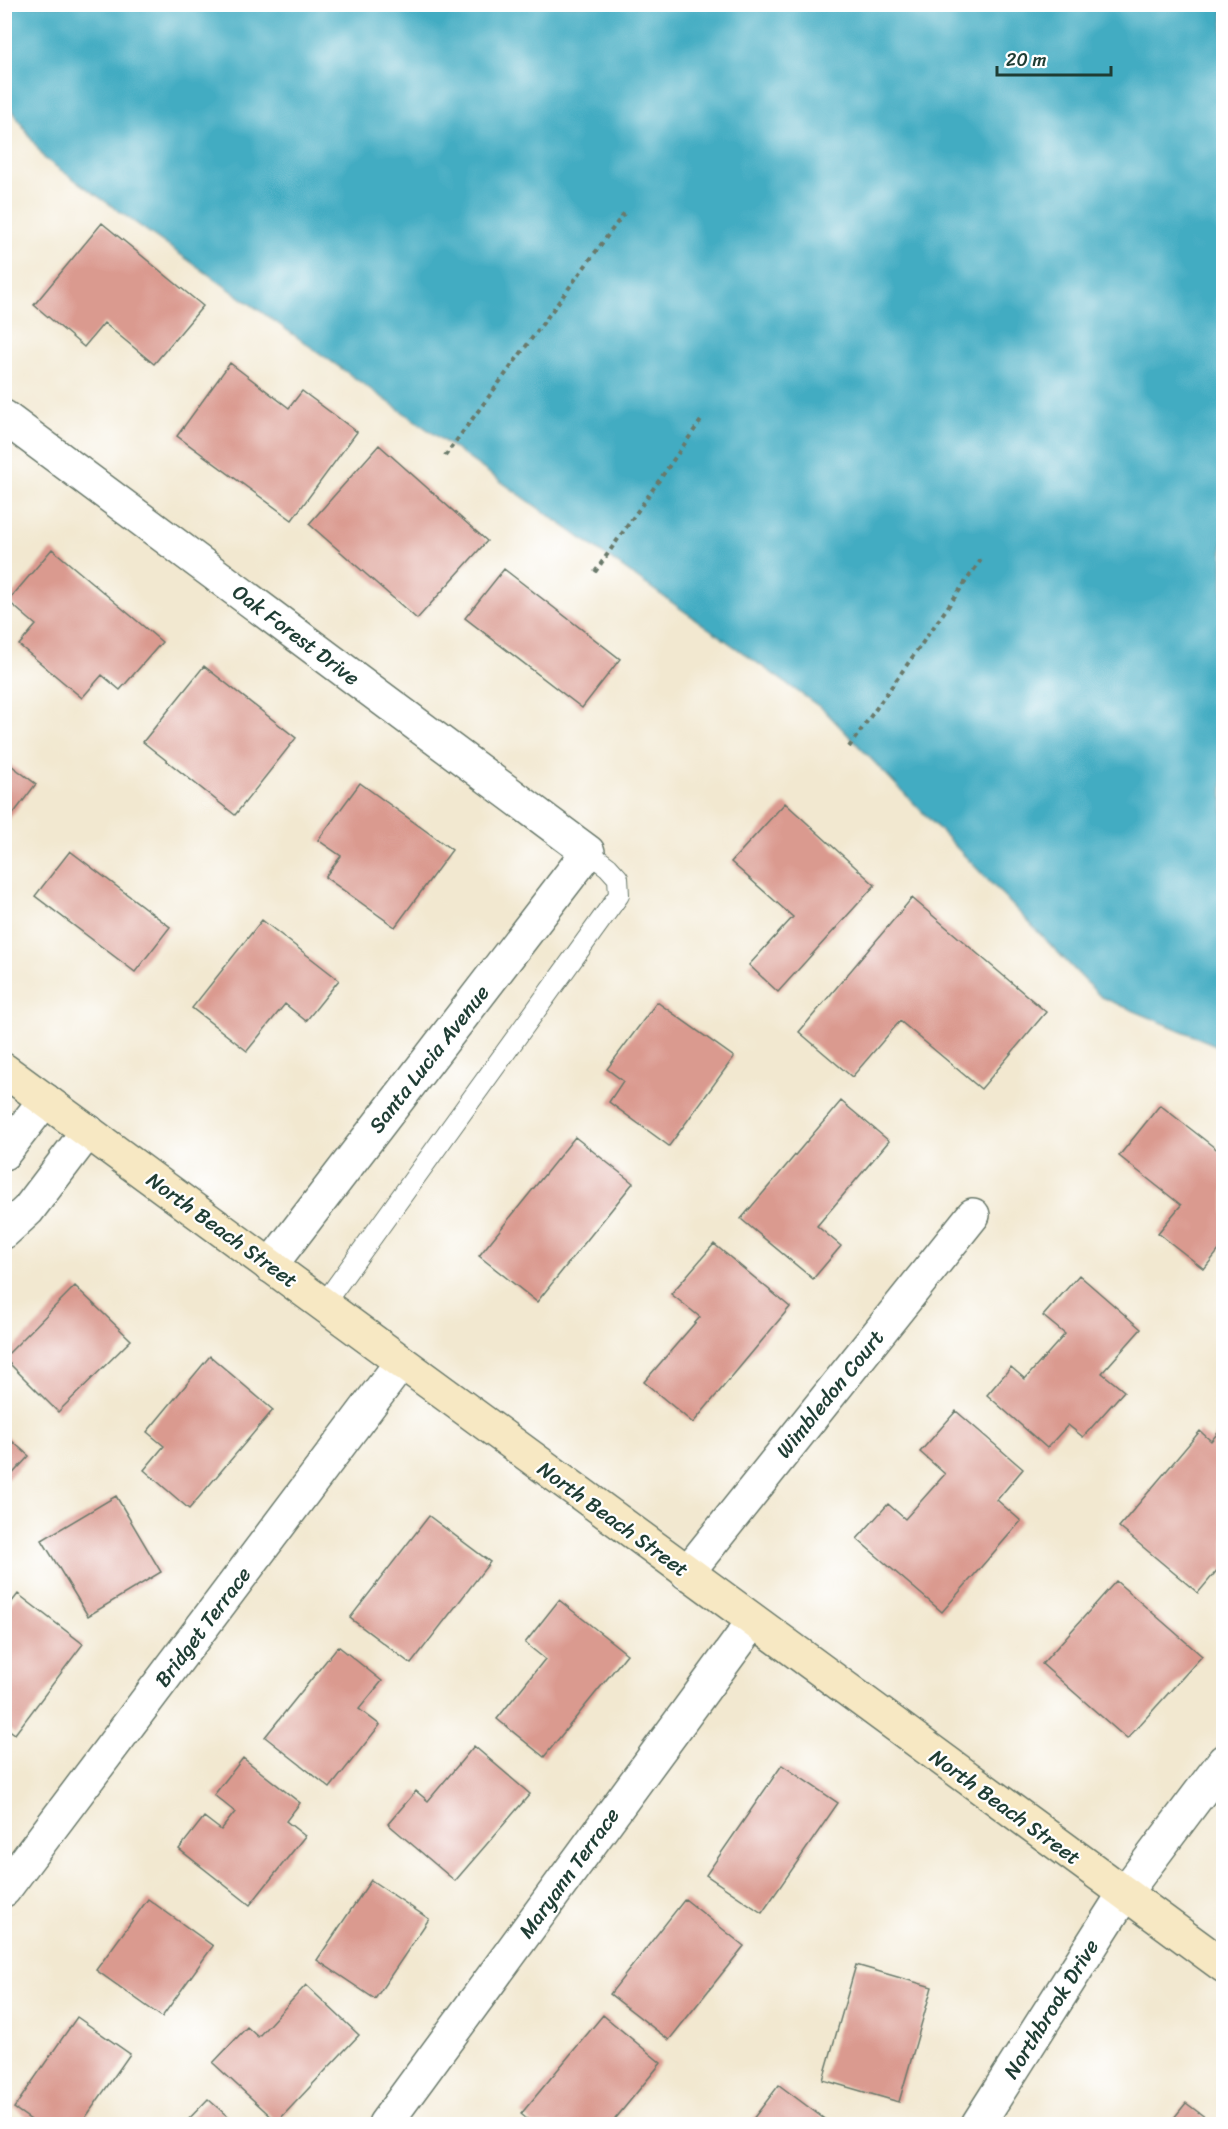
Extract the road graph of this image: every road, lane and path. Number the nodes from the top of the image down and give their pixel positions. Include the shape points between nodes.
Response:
1 (625, 212) dead end
2 (4, 417) edge
3 (702, 419) dead end
4 (445, 456) dead end
5 (982, 558) dead end
6 (595, 572) dead end
7 (849, 747) dead end
8 (588, 852) junction
9 (4, 1070) edge
10 (45, 1100) junction
11 (88, 1131) junction
12 (4, 1153) edge
13 (973, 1215) dead end
14 (4, 1232) edge
15 (270, 1266) junction
16 (324, 1305) junction
17 (401, 1363) junction
18 (687, 1573) junction
19 (753, 1622) junction
20 (1224, 1761) edge
21 (4, 1890) edge
22 (1124, 1894) junction
23 (1224, 1966) edge
24 (385, 2124) edge
25 (978, 2124) edge

1 - 4 path
2 - 8 street, Oak Forest Drive
3 - 6 path
5 - 7 path
8 - 15 street, Santa Lucia Avenue
8 - 16 lane via 618,878 619,895
9 - 10 street, North Beach Street
10 - 11 street, North Beach Street
10 - 12 street
11 - 14 street via 28,1210
11 - 15 street, North Beach Street
13 - 18 street, Wimbledon Court
15 - 16 street, North Beach Street
16 - 17 street, North Beach Street
17 - 18 street, North Beach Street
17 - 21 street, Bridget Terrace
18 - 19 street, North Beach Street
19 - 22 street, North Beach Street
19 - 24 street, Maryann Terrace
20 - 22 street, Northbrook Drive
22 - 23 street, North Beach Street
22 - 25 street, Northbrook Drive

